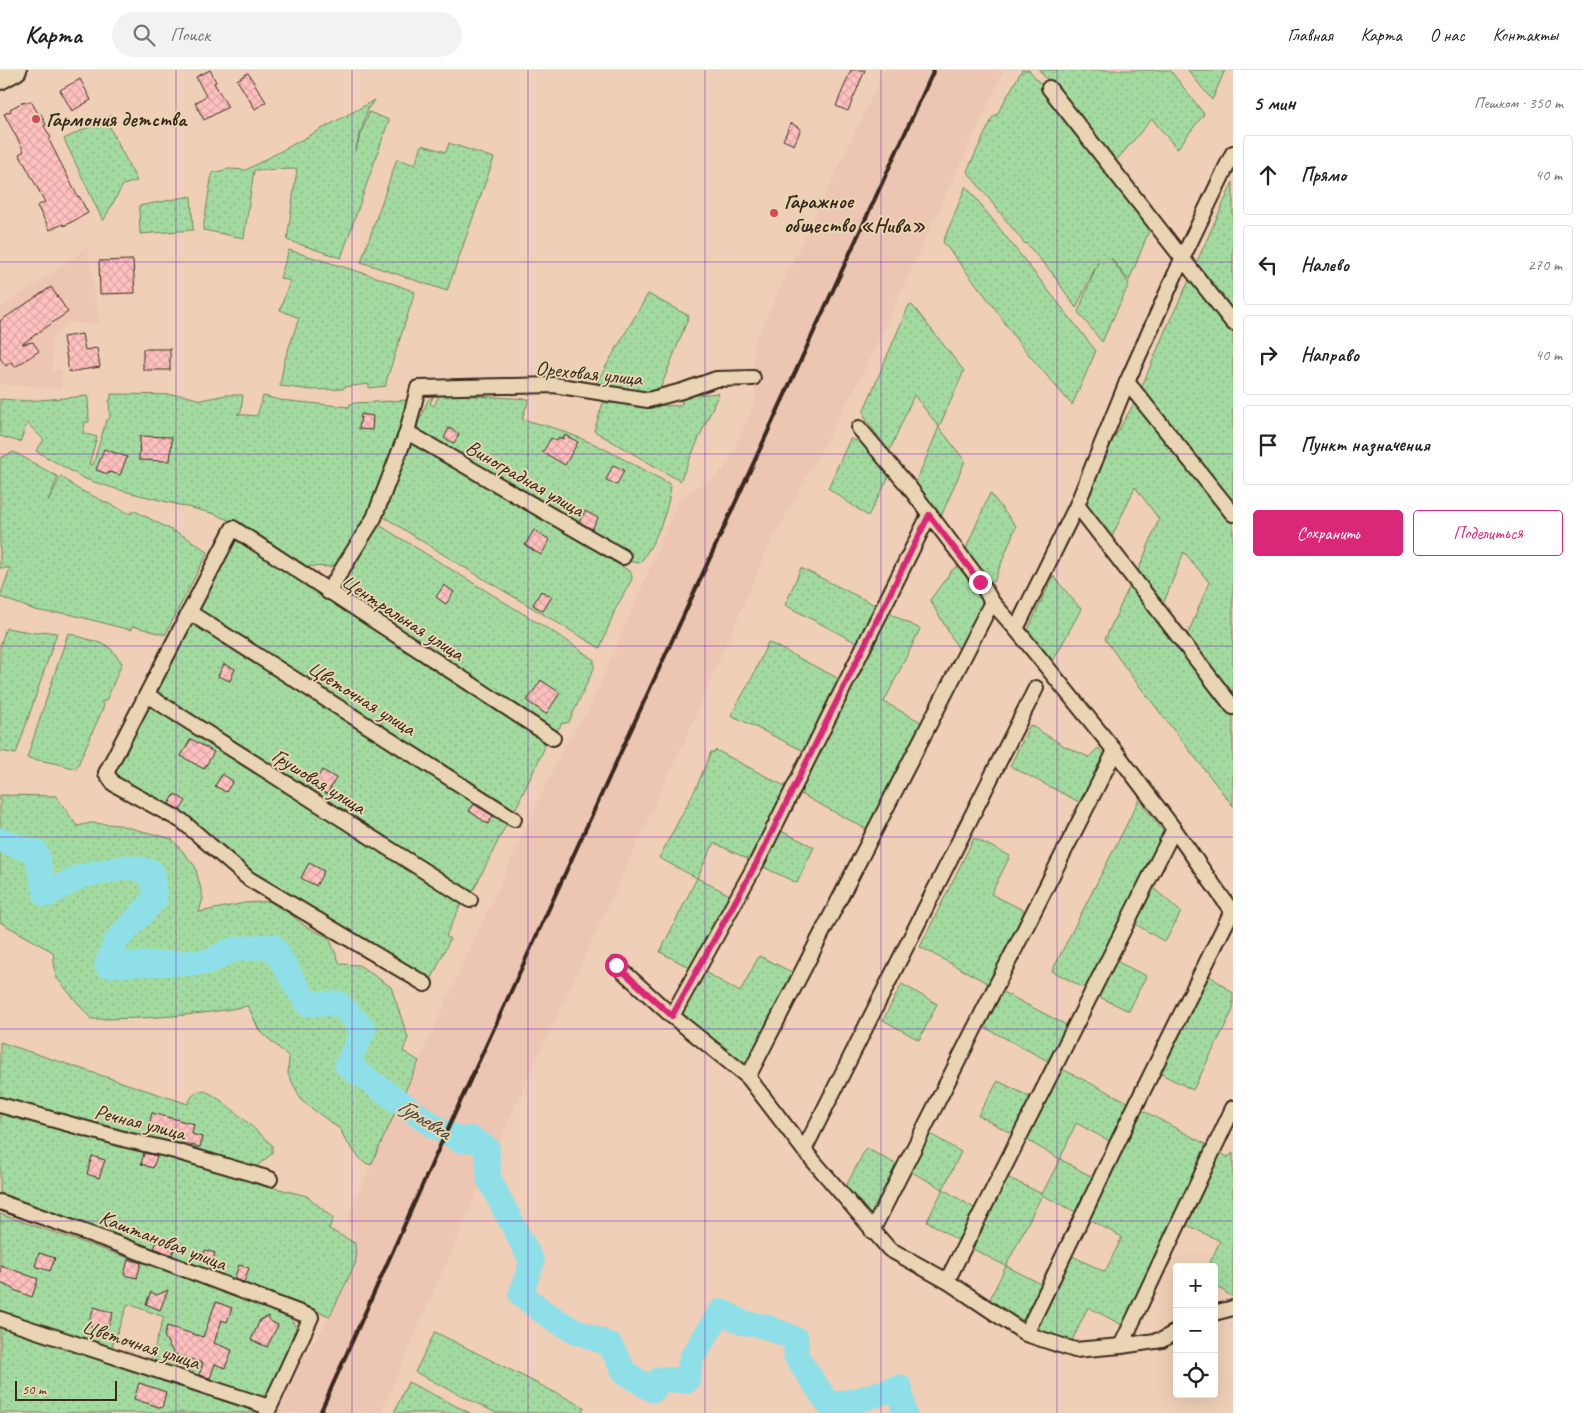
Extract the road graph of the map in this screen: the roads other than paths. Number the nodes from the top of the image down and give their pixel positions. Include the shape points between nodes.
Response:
1 (16, 70) edge
2 (0, 78) edge
3 (1049, 88) dead end
4 (1233, 152) edge
5 (1182, 258) junction
6 (1233, 323) edge
7 (752, 378) dead end
8 (1127, 382) junction
9 (859, 428) dead end
10 (407, 432) junction
11 (1078, 505) junction
12 (1233, 514) edge
13 (929, 515) junction
14 (623, 557) dead end
15 (328, 592) junction
16 (992, 602) junction
17 (189, 612) junction
18 (1016, 628) junction
19 (1036, 688) dead end
20 (147, 695) junction
21 (1233, 707) edge
22 (553, 738) dead end
23 (1115, 751) junction
24 (514, 819) dead end
25 (1174, 830) junction
26 (470, 900) dead end
27 (1232, 912) edge
28 (616, 965) dead end
29 (425, 984) dead end
30 (672, 1016) junction
31 (748, 1078) junction
32 (0, 1105) edge
33 (1233, 1108) edge
34 (804, 1150) junction
35 (270, 1179) dead end
36 (0, 1202) edge
37 (872, 1231) junction
38 (947, 1281) junction
39 (1233, 1308) edge
40 (1218, 1312) edge
41 (0, 1319) edge
42 (1173, 1333) edge
43 (1026, 1334) junction
44 (1121, 1346) junction
45 (268, 1410) edge

1 - 2 main road
3 - 5 street
4 - 5 street
5 - 6 street
5 - 8 street
7 - 10 street, Ореховая улица via 716,379 648,400 554,385 418,388
8 - 11 street
8 - 12 street
9 - 13 street
10 - 14 street, Виноградная улица
10 - 15 street via 374,518
11 - 18 street
11 - 21 street
13 - 16 street
13 - 30 street via 757,862
15 - 17 street, Центральная улица via 233,528
15 - 22 street, Центральная улица
16 - 18 street
16 - 31 street
17 - 20 street
17 - 24 street, Цветочная улица
18 - 23 street
19 - 34 street
20 - 26 street, Грушовая улица
20 - 29 street via 106,773 114,784 182,821 249,879
23 - 25 street
23 - 37 street
25 - 27 street
25 - 38 street
27 - 43 street
28 - 30 street
30 - 31 street
31 - 34 street
32 - 35 street, Речная улица
33 - 44 street
34 - 37 street
36 - 45 street, Каштановая улица via 311,1317
37 - 38 street via 889,1250
38 - 43 street
39 - 40 street
41 - 45 street, Цветочная улица
42 - 44 street via 1162,1340
43 - 44 street via 1075,1350

